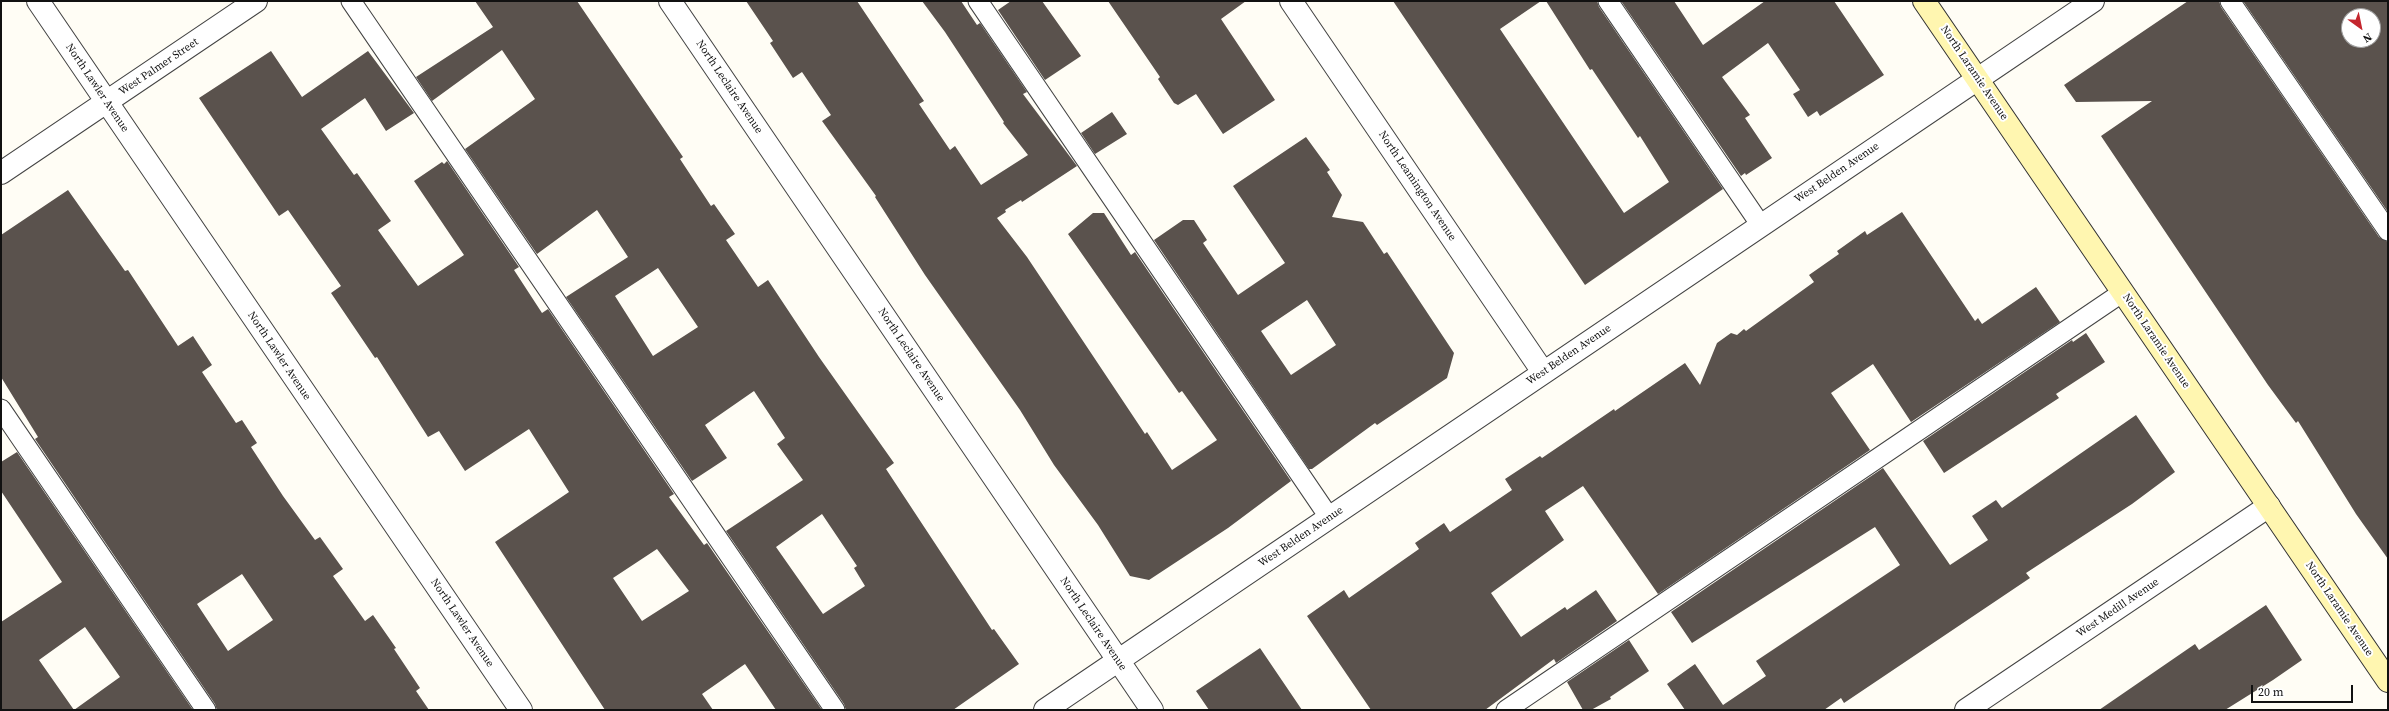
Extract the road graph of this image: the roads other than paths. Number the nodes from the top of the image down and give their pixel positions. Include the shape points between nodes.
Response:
1 (38, 1) edge
2 (256, 1) edge
3 (350, 1) edge
4 (670, 1) edge
5 (978, 1) edge
6 (1292, 1) edge
7 (1608, 1) edge
8 (1924, 1) edge
9 (2093, 1) edge
10 (2230, 1) edge
11 (1977, 79) junction
12 (107, 102) junction
13 (1, 173) edge
14 (1760, 224) junction
15 (2388, 231) edge
16 (2123, 292) junction
17 (1543, 372) junction
18 (1, 409) edge
19 (2269, 506) junction
20 (1329, 518) junction
21 (1118, 660) junction
22 (2388, 681) edge
23 (206, 710) edge
24 (521, 710) edge
25 (835, 710) edge
26 (1046, 710) edge
27 (1152, 710) edge
28 (1506, 710) edge
29 (1966, 710) edge

1 - 12 street, North Lawler Avenue
2 - 12 street, West Palmer Street
3 - 25 lane
4 - 21 street, North Leclaire Avenue
5 - 20 lane
6 - 17 street, North Leamington Avenue
7 - 14 lane
8 - 11 street, North Laramie Avenue
9 - 11 street, West Belden Avenue
10 - 15 lane
11 - 14 street, West Belden Avenue
11 - 16 street, North Laramie Avenue
12 - 13 street, West Palmer Street
12 - 24 street, North Lawler Avenue
14 - 17 street, West Belden Avenue
16 - 19 street, North Laramie Avenue
16 - 28 lane
17 - 20 street, West Belden Avenue
18 - 23 lane
19 - 22 street, North Laramie Avenue
19 - 29 street, West Medill Avenue
20 - 21 street, West Belden Avenue
21 - 26 street, West Belden Avenue
21 - 27 street, North Leclaire Avenue

